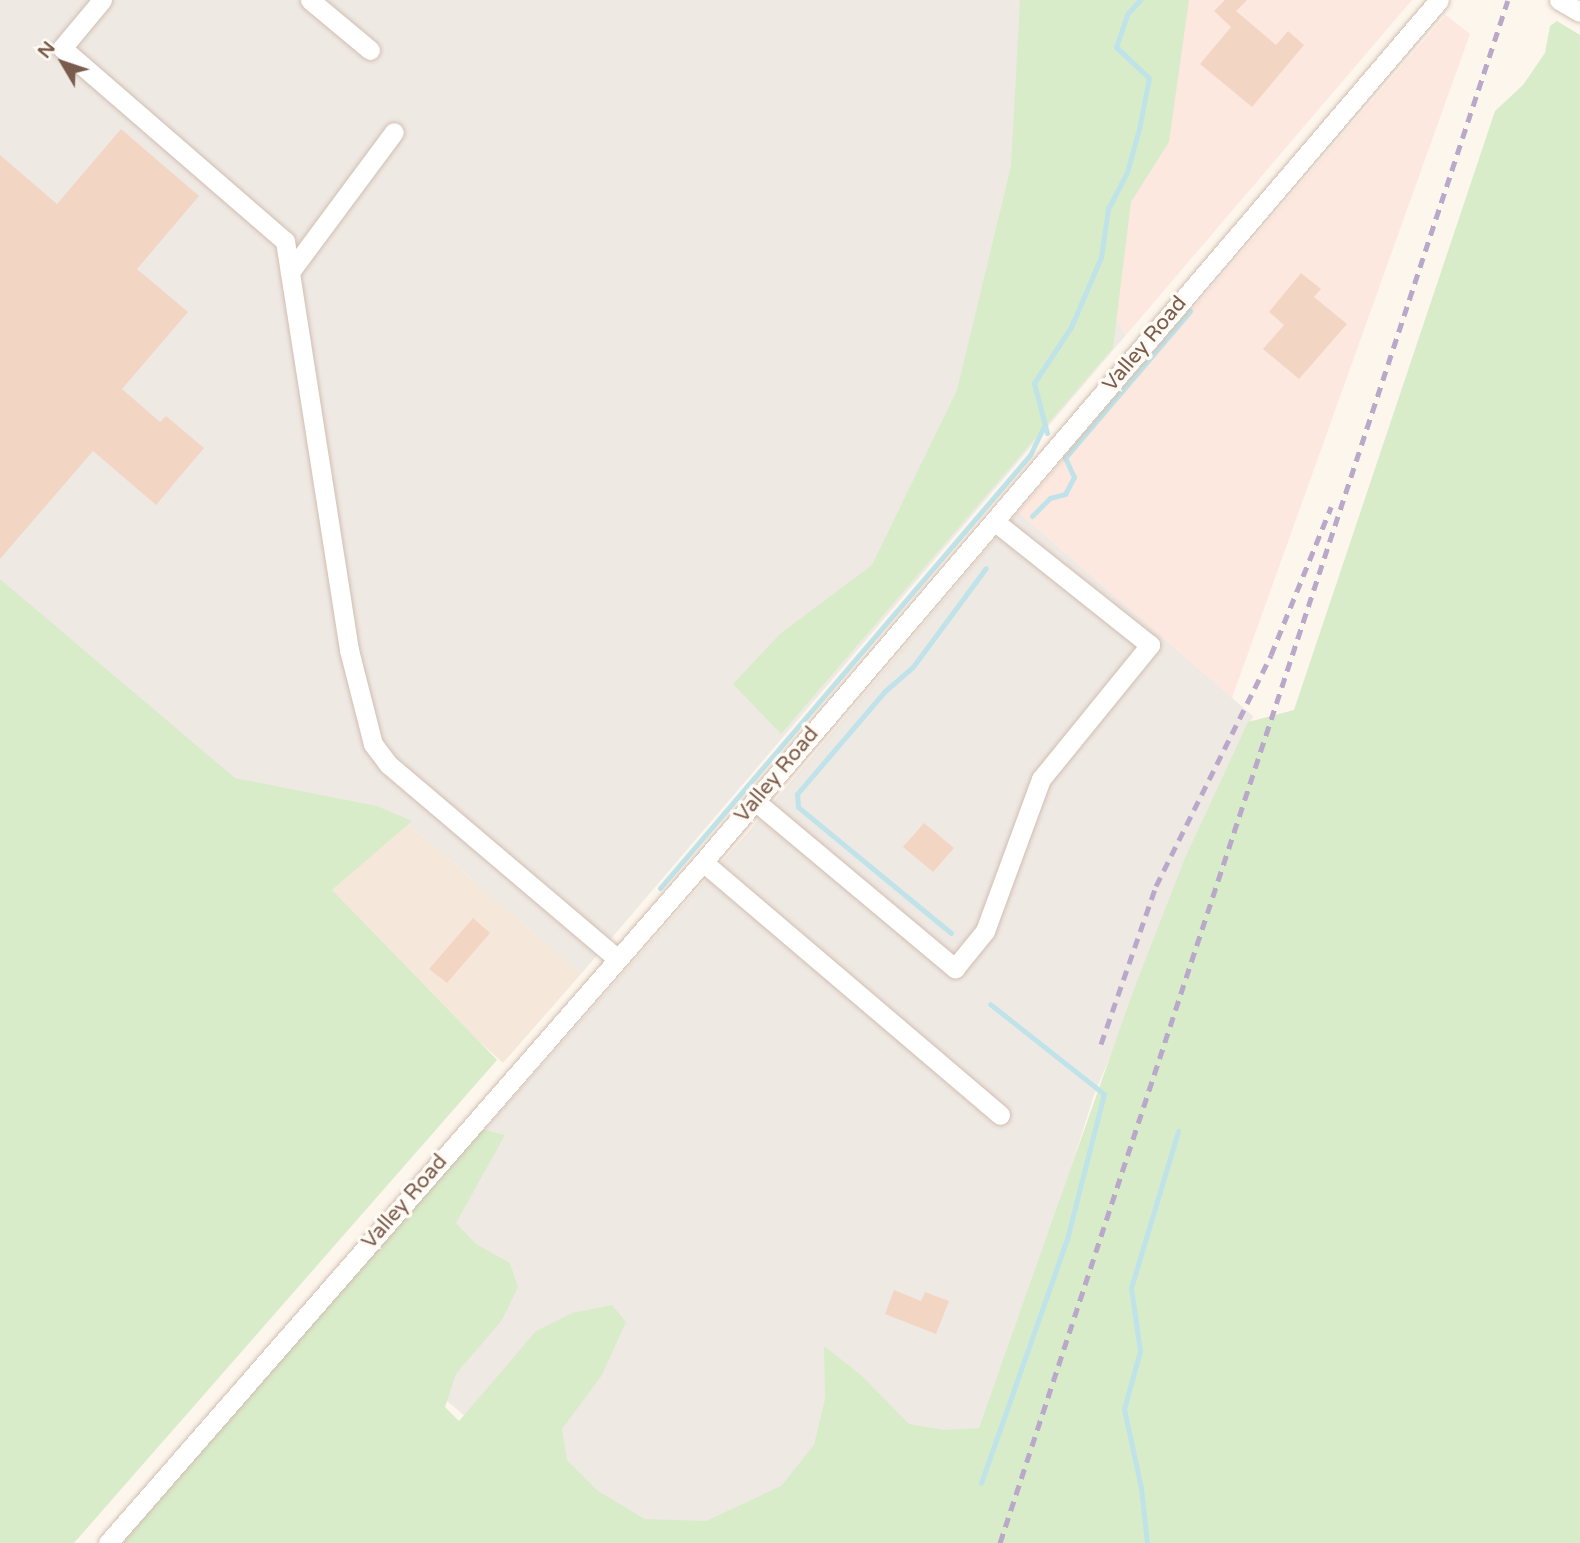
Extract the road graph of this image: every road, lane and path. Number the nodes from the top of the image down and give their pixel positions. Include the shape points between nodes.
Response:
1 (102, 0) edge
2 (310, 0) edge
3 (1439, 0) edge
4 (1559, 0) edge
5 (1580, 12) edge
6 (370, 50) dead end
7 (394, 132) dead end
8 (290, 272) junction
9 (994, 521) junction
10 (755, 801) junction
11 (703, 862) junction
12 (618, 959) junction
13 (1000, 1115) dead end
14 (107, 1543) edge

1 - 8 street via 62,48 285,241
2 - 6 street
3 - 9 street, Valley Road
4 - 5 street
7 - 8 street
8 - 12 street via 349,650 373,744 389,765
9 - 10 street, Valley Road
9 - 10 street via 1150,645 1041,779 985,931 956,968
10 - 11 street, Valley Road
11 - 12 street, Valley Road
11 - 13 street
12 - 14 street, Valley Road

